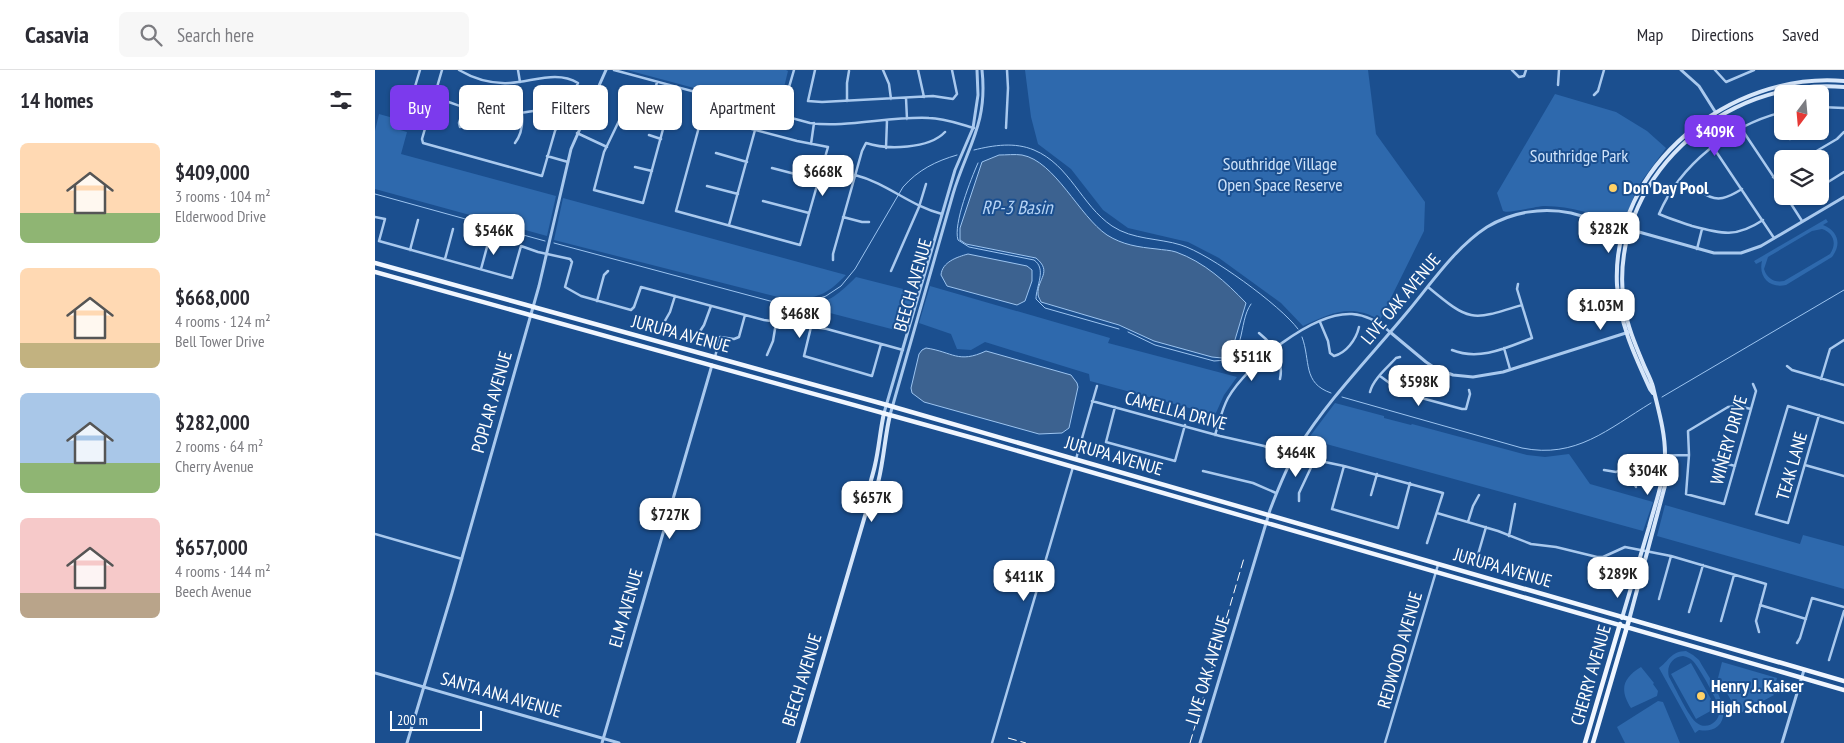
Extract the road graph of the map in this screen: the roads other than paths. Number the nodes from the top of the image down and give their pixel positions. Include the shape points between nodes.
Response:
1 (419, 70) edge
2 (442, 70) edge
3 (459, 70) edge
4 (518, 70) edge
5 (606, 70) edge
6 (614, 70) edge
7 (794, 70) edge
8 (815, 70) edge
9 (883, 70) edge
10 (919, 70) edge
11 (952, 70) edge
12 (977, 70) edge
13 (982, 70) edge
14 (1007, 70) edge
15 (1512, 70) edge
16 (1526, 70) edge
17 (1559, 70) edge
18 (1604, 70) edge
19 (1681, 70) edge
20 (1715, 70) edge
21 (1754, 70) edge
22 (849, 72) dead end
23 (1844, 81) edge
24 (520, 82) junction
25 (657, 82) junction
26 (415, 85) edge
27 (437, 85) edge
28 (577, 85) edge
29 (656, 85) edge
30 (790, 85) edge
31 (1558, 85) dead end
32 (1844, 87) edge
33 (692, 92) edge
34 (1594, 95) dead end
35 (923, 97) junction
36 (906, 98) junction
37 (891, 99) junction
38 (847, 102) junction
39 (1829, 107) edge
40 (1844, 108) edge
41 (1717, 115) junction
42 (1774, 115) edge
43 (794, 119) edge
44 (907, 119) junction
45 (887, 120) junction
46 (814, 123) junction
47 (618, 124) edge
48 (973, 128) junction
49 (1006, 128) dead end
50 (1741, 128) junction
51 (978, 129) junction
52 (425, 130) edge
53 (522, 130) edge
54 (555, 130) edge
55 (663, 130) edge
56 (697, 130) edge
57 (755, 130) joint
58 (945, 132) dead end
59 (1844, 132) edge
60 (577, 133) junction
61 (649, 135) dead end
62 (661, 139) junction
63 (515, 143) dead end
64 (811, 144) junction
65 (607, 147) junction
66 (1713, 147) junction
67 (886, 148) junction
68 (1818, 150) edge
69 (716, 153) dead end
70 (547, 156) junction
71 (567, 162) junction
72 (747, 162) junction
73 (635, 167) dead end
74 (772, 168) dead end
75 (652, 171) junction
76 (1844, 172) edge
77 (855, 175) junction
78 (1773, 177) edge
79 (818, 180) junction
80 (1829, 181) edge
81 (926, 184) dead end
82 (707, 186) dead end
83 (1742, 188) junction
84 (1703, 192) dead end
85 (738, 194) junction
86 (1844, 197) edge
87 (763, 201) dead end
88 (1792, 205) edge
89 (919, 207) junction
90 (809, 214) junction
91 (942, 214) junction
92 (375, 216) edge
93 (947, 216) junction
94 (843, 217) junction
95 (418, 220) dead end
96 (1763, 220) junction
97 (1802, 221) junction
98 (869, 222) dead end
99 (729, 226) junction
100 (453, 229) dead end
101 (1627, 229) junction
102 (1703, 229) junction
103 (1774, 238) junction
104 (487, 239) dead end
105 (1697, 249) junction
106 (410, 250) junction
107 (547, 254) junction
108 (445, 260) junction
109 (833, 260) dead end
110 (375, 263) edge
111 (481, 269) junction
112 (608, 271) dead end
113 (891, 271) dead end
114 (375, 272) edge
115 (1518, 284) dead end
116 (1428, 287) junction
117 (675, 296) junction
118 (597, 300) junction
119 (1522, 305) junction
120 (711, 306) junction
121 (533, 307) junction
122 (531, 315) junction
123 (745, 315) junction
124 (776, 322) junction
125 (1320, 322) junction
126 (662, 326) dead end
127 (811, 327) junction
128 (1359, 328) dead end
129 (1390, 332) junction
130 (1628, 332) junction
131 (1259, 333) dead end
132 (697, 336) dead end
133 (1844, 340) edge
134 (881, 344) junction
135 (1504, 348) junction
136 (1274, 349) junction
137 (903, 350) junction
138 (1452, 350) dead end
139 (767, 355) dead end
140 (715, 357) junction
141 (1400, 357) dead end
142 (711, 365) junction
143 (1787, 366) dead end
144 (1435, 368) junction
145 (1510, 370) junction
146 (1380, 376) junction
147 (1280, 379) dead end
148 (1821, 379) junction
149 (1753, 384) dead end
150 (1844, 385) edge
151 (1097, 386) dead end
152 (1469, 390) dead end
153 (1370, 392) dead end
154 (1421, 398) junction
155 (1093, 401) junction
156 (890, 406) junction
157 (1115, 407) junction
158 (1751, 409) junction
159 (885, 413) junction
160 (890, 415) junction
161 (1819, 415) junction
162 (1844, 423) edge
163 (1185, 425) junction
164 (1215, 435) junction
165 (1297, 450) junction
166 (1281, 453) dead end
167 (1665, 455) junction
168 (1689, 455) junction
169 (1076, 459) junction
170 (1315, 459) junction
171 (1713, 460) dead end
172 (1805, 465) junction
173 (1344, 466) junction
174 (1735, 466) junction
175 (1073, 467) junction
176 (1625, 467) junction
177 (1604, 470) dead end
178 (1203, 471) dead end
179 (1664, 471) junction
180 (1377, 474) junction
181 (1844, 476) edge
182 (1410, 483) junction
183 (1636, 487) dead end
184 (1276, 493) junction
185 (1371, 495) dead end
186 (1479, 495) dead end
187 (1299, 501) dead end
188 (1515, 504) dead end
189 (867, 509) junction
190 (1437, 513) junction
191 (1269, 515) junction
192 (1468, 522) junction
193 (1267, 523) junction
194 (1486, 527) junction
195 (375, 534) edge
196 (1509, 536) junction
197 (1427, 543) dead end
198 (1642, 550) junction
199 (1648, 552) junction
200 (1461, 556) dead end
201 (1671, 556) junction
202 (462, 558) junction
203 (1477, 558) junction
204 (1439, 564) junction
205 (1703, 565) junction
206 (1497, 567) dead end
207 (1436, 572) junction
208 (1735, 575) junction
209 (1659, 599) dead end
210 (1760, 605) junction
211 (1844, 609) edge
212 (1689, 612) dead end
213 (1622, 618) junction
214 (1806, 619) junction
215 (1629, 620) junction
216 (1721, 621) dead end
217 (1620, 625) junction
218 (1627, 627) junction
219 (1759, 632) dead end
220 (1797, 644) dead end
221 (1829, 660) dead end
222 (1804, 670) junction
223 (375, 673) edge
224 (1802, 678) junction
225 (1844, 682) edge
226 (423, 688) junction
227 (1844, 690) edge
228 (603, 738) junction
229 (407, 743) edge
230 (601, 743) edge
231 (619, 743) edge
232 (798, 743) edge
233 (992, 743) edge
234 (1200, 743) edge
235 (1385, 743) edge
236 (1585, 743) edge
237 (1593, 743) edge
238 (1782, 743) edge

1 - 26 street
2 - 27 street
3 - 24 street via 491,82
4 - 24 street
5 - 60 street, POPLAR AVENUE
6 - 25 street
7 - 30 street
8 - 38 street via 808,101
9 - 37 street
10 - 35 street
11 - 35 street via 956,96 952,99
12 - 48 street, BEECH AVENUE via 978,95
13 - 51 street, BEECH AVENUE via 983,101
14 - 49 street
15 - 16 street via 1519,77 1524,76
17 - 31 street
18 - 34 street
19 - 41 street via 1699,86
20 - 21 street via 1726,82
22 - 38 street
23 - 41 main road, CHERRY AVENUE via 1780,85 1747,96
24 - 28 street via 552,76 574,80
25 - 29 street
25 - 33 street
32 - 41 main road via 1784,90 1755,98
35 - 36 street
36 - 37 street
36 - 44 street
37 - 38 street
39 - 40 street
41 - 101 main road, CHERRY AVENUE via 1657,172
42 - 50 street
43 - 46 street
44 - 45 street
44 - 48 street via 937,118
45 - 46 street
45 - 67 street
46 - 64 street
47 - 65 street
48 - 51 street
48 - 91 street, BEECH AVENUE via 955,170
50 - 66 street
50 - 78 street
51 - 93 street, BEECH AVENUE via 959,172
52 - 70 street via 423,142 542,176
53 - 63 street
54 - 70 street
55 - 62 street
56 - 99 street via 676,211
57 - 64 street
57 - 72 street
58 - 67 street via 917,145
59 - 68 street
60 - 65 street
60 - 71 street, POPLAR AVENUE
61 - 62 street
62 - 75 street
64 - 79 street via 828,147
65 - 75 street via 594,190 643,203
66 - 83 street
66 - 102 street via 1677,181 1659,214
67 - 77 street via 866,143
69 - 72 street
70 - 71 street
71 - 107 street, POPLAR AVENUE
72 - 85 street
73 - 75 street
74 - 79 street
76 - 80 street
77 - 89 street via 876,181
77 - 94 street
79 - 90 street
81 - 89 street
82 - 85 street
83 - 84 street via 1722,199 1712,198
83 - 96 street
85 - 99 street
86 - 97 street, LIVE OAK AVENUE
87 - 90 street
88 - 97 street
89 - 91 street
89 - 113 street
90 - 99 street via 800,245
91 - 93 street
91 - 137 street, BEECH AVENUE
92 - 106 street via 385,219 379,241
93 - 156 street, BEECH AVENUE
94 - 98 street
94 - 109 street
95 - 106 street
96 - 102 street via 1733,233
96 - 103 street
97 - 103 street, LIVE OAK AVENUE
100 - 108 street
101 - 105 street, LIVE OAK AVENUE
101 - 116 street, LIVE OAK AVENUE via 1560,211 1541,210 1513,216 1491,225 1471,239
101 - 130 main road, CHERRY AVENUE via 1619,252 1617,283 1620,309
102 - 105 street
103 - 105 street, LIVE OAK AVENUE via 1755,249 1735,254
104 - 111 street
106 - 108 street
107 - 111 street via 521,246 512,278
107 - 118 street via 572,262 565,287
107 - 121 street, POPLAR AVENUE
108 - 111 street
110 - 121 main road, JURUPA AVENUE
112 - 118 street
114 - 122 main road, JURUPA AVENUE
115 - 119 street
116 - 119 street via 1456,310 1470,316 1487,316
116 - 129 street, LIVE OAK AVENUE
117 - 118 street via 641,287 631,310
117 - 120 street
117 - 126 street via 671,312
119 - 135 street via 1532,338
120 - 123 street
120 - 132 street
121 - 122 street, POPLAR AVENUE
121 - 140 main road, JURUPA AVENUE
122 - 142 main road, JURUPA AVENUE
122 - 202 street, POPLAR AVENUE
123 - 124 street
123 - 140 street via 739,337 720,337
124 - 127 street
124 - 139 street
125 - 128 street via 1330,353 1334,356 1348,347
125 - 129 street via 1333,316 1355,315 1373,320
125 - 136 street
127 - 134 street
127 - 134 street via 804,356 872,376
129 - 144 street
129 - 165 street, LIVE OAK AVENUE
130 - 145 street
130 - 167 main road, CHERRY AVENUE via 1636,359 1658,406
131 - 136 street
133 - 148 street via 1830,349
134 - 137 street
135 - 138 street via 1474,355
135 - 145 street
136 - 147 street via 1281,362
136 - 164 street via 1257,363 1231,394
137 - 156 street, BEECH AVENUE
140 - 156 main road, JURUPA AVENUE
141 - 146 street
142 - 159 main road, JURUPA AVENUE
142 - 228 street, ELM AVENUE
143 - 148 street
144 - 145 street via 1453,375 1473,377
144 - 154 street
146 - 153 street
146 - 154 street via 1399,392
148 - 150 street
149 - 158 street, WINERY DRIVE via 1756,391
151 - 155 street
152 - 154 street via 1466,409 1462,410
155 - 157 street, CAMELLIA DRIVE
155 - 169 street
156 - 159 street, BEECH AVENUE
156 - 160 street, BEECH AVENUE
156 - 169 main road, JURUPA AVENUE
157 - 163 street, CAMELLIA DRIVE
157 - 163 street via 1106,442 1175,461
158 - 168 street via 1728,407 1688,431
158 - 174 street, WINERY DRIVE
159 - 160 main road, JURUPA AVENUE
159 - 189 main road, BEECH AVENUE via 866,500
160 - 175 main road, JURUPA AVENUE
160 - 189 main road, BEECH AVENUE via 880,472
161 - 162 street
161 - 172 street, TEAK LANE
161 - 172 street, TEAK LANE via 1788,406 1756,514 1788,523
163 - 164 street, CAMELLIA DRIVE
164 - 166 street, CAMELLIA DRIVE
165 - 170 street
165 - 184 street, LIVE OAK AVENUE
167 - 168 street
167 - 176 street via 1643,456
167 - 179 main road, CHERRY AVENUE
168 - 174 street, WINERY DRIVE via 1686,494 1724,504
169 - 191 main road, JURUPA AVENUE
170 - 173 street
170 - 187 street via 1299,493
171 - 174 street
172 - 181 street
173 - 180 street
173 - 182 street via 1332,509 1397,528
175 - 193 main road, JURUPA AVENUE
175 - 233 street
176 - 177 street via 1613,472
176 - 183 street
178 - 184 street
179 - 198 main road, CHERRY AVENUE
179 - 199 main road, CHERRY AVENUE via 1666,482
180 - 182 street
180 - 185 street
182 - 190 street via 1443,493
184 - 191 street, LIVE OAK AVENUE
186 - 192 street
188 - 196 street
189 - 232 main road, BEECH AVENUE
190 - 192 street
190 - 197 street
191 - 193 street, LIVE OAK AVENUE
191 - 204 main road, JURUPA AVENUE
192 - 194 street
193 - 207 main road, JURUPA AVENUE
193 - 234 street, LIVE OAK AVENUE
194 - 196 street
194 - 203 street
195 - 202 street
196 - 198 street via 1537,546 1556,547 1597,558 1625,547
198 - 199 street
198 - 213 main road, CHERRY AVENUE
199 - 201 street
199 - 215 main road, CHERRY AVENUE
200 - 203 street
201 - 205 street
201 - 209 street
202 - 226 street, POPLAR AVENUE
203 - 206 street
204 - 207 street, REDWOOD AVENUE
204 - 213 main road, JURUPA AVENUE
205 - 208 street
205 - 212 street
207 - 217 main road, JURUPA AVENUE
207 - 235 street, REDWOOD AVENUE
208 - 210 street via 1766,584
208 - 216 street
210 - 214 street
210 - 219 street via 1755,623
211 - 214 street via 1812,598
211 - 221 street
213 - 215 main road, JURUPA AVENUE
213 - 217 main road, CHERRY AVENUE
214 - 220 street
215 - 218 main road, CHERRY AVENUE
215 - 222 main road, JURUPA AVENUE
217 - 218 main road, JURUPA AVENUE
217 - 236 main road, CHERRY AVENUE
218 - 224 main road, JURUPA AVENUE
218 - 237 main road, CHERRY AVENUE
222 - 224 street
222 - 225 main road, JURUPA AVENUE
223 - 226 street, SANTA ANA AVENUE
224 - 227 main road, JURUPA AVENUE
224 - 238 street
226 - 228 street, SANTA ANA AVENUE
226 - 229 street, POPLAR AVENUE
228 - 230 street, ELM AVENUE
228 - 231 street, SANTA ANA AVENUE

